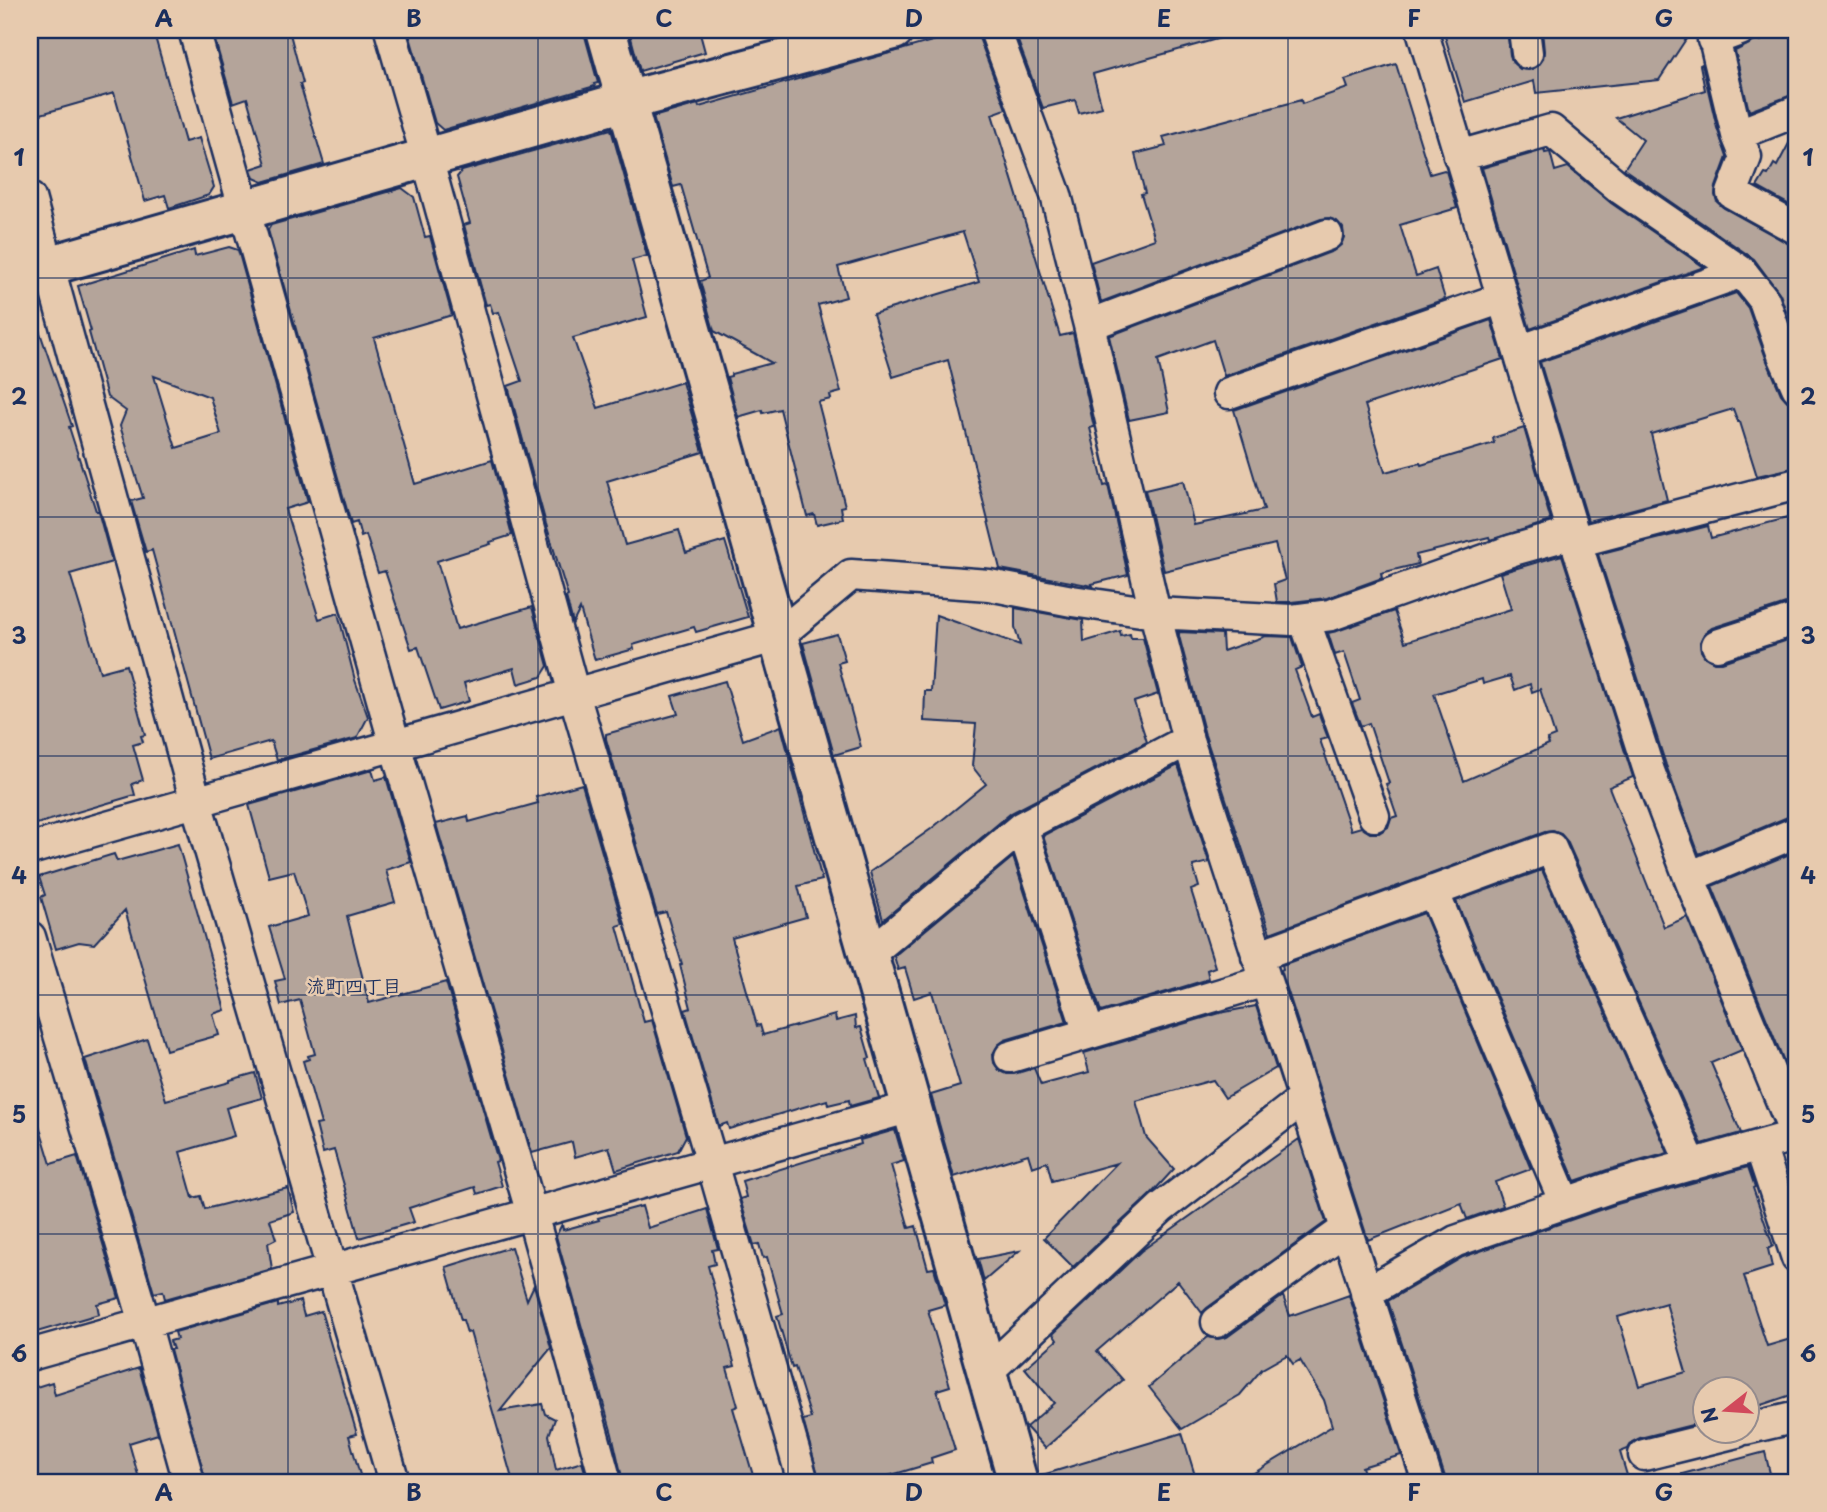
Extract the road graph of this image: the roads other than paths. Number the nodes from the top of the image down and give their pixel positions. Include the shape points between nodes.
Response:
1 (194, 30) edge
2 (390, 30) edge
3 (606, 30) edge
4 (894, 30) edge
5 (995, 30) edge
6 (1422, 30) edge
7 (1722, 33) edge
8 (626, 101) junction
9 (1797, 111) edge
10 (1737, 135) junction
11 (1459, 156) junction
12 (427, 158) junction
13 (30, 198) edge
14 (243, 210) junction
15 (1797, 229) edge
16 (1327, 235) dead end
17 (39, 268) edge
18 (1742, 272) junction
19 (1502, 298) junction
20 (1090, 325) junction
21 (1790, 344) edge
22 (1518, 351) junction
23 (1797, 387) edge
24 (1229, 393) dead end
25 (1797, 484) edge
26 (1575, 538) junction
27 (1155, 613) junction
28 (1304, 619) junction
29 (1797, 619) edge
30 (778, 636) junction
31 (1717, 645) dead end
32 (574, 694) junction
33 (1188, 740) junction
34 (395, 746) junction
35 (197, 802) junction
36 (1374, 816) dead end
37 (1022, 827) junction
38 (1797, 832) edge
39 (30, 849) edge
40 (1689, 877) junction
41 (1433, 891) junction
42 (30, 937) edge
43 (868, 955) junction
44 (1261, 969) junction
45 (1089, 1033) junction
46 (1010, 1058) dead end
47 (1303, 1099) junction
48 (911, 1107) junction
49 (1796, 1136) edge
50 (1760, 1146) junction
51 (712, 1163) junction
52 (1692, 1164) junction
53 (1565, 1203) junction
54 (532, 1214) junction
55 (1346, 1229) junction
56 (1797, 1258) edge
57 (332, 1270) junction
58 (1366, 1293) junction
59 (1217, 1322) dead end
60 (145, 1323) junction
61 (30, 1355) edge
62 (986, 1373) junction
63 (1797, 1417) edge
64 (1760, 1426) edge
65 (1690, 1443) edge
66 (1644, 1454) dead end
67 (189, 1482) edge
68 (394, 1482) edge
69 (606, 1482) edge
70 (803, 1482) edge
71 (1018, 1482) edge
72 (1428, 1482) edge

1 - 14 street
2 - 12 street
3 - 8 street
4 - 8 street
5 - 20 street via 1056,195
6 - 11 street
7 - 10 street
8 - 12 street
8 - 30 street
9 - 10 street
10 - 15 street via 1746,158 1731,193
11 - 18 street via 1551,131 1621,189
11 - 19 street
12 - 14 street
12 - 32 street
13 - 17 street
14 - 17 street
14 - 34 street
16 - 20 street
17 - 35 street
18 - 21 street
18 - 22 street
19 - 22 street
19 - 24 street
20 - 27 street
21 - 23 street
22 - 26 street
25 - 26 street
26 - 28 street via 1513,550 1331,615
26 - 40 street via 1649,771
27 - 28 street
27 - 30 street via 989,585 851,575
27 - 33 street
28 - 36 street
29 - 31 street
30 - 32 street
30 - 43 street
32 - 34 street
32 - 51 street
33 - 37 street
33 - 44 street
34 - 35 street
34 - 54 street
35 - 39 street
35 - 57 street
37 - 43 street
37 - 45 street
38 - 40 street
40 - 49 street
41 - 44 street
41 - 52 street via 1551,848
41 - 53 street
42 - 60 street
43 - 48 street
44 - 45 street
44 - 47 street
45 - 46 street
47 - 55 street
47 - 62 street via 1161,1208
48 - 51 street
48 - 62 street
49 - 50 street
50 - 52 street
50 - 56 street
51 - 54 street
51 - 70 street
52 - 53 street
53 - 58 street via 1456,1241
54 - 57 street
54 - 69 street
55 - 58 street
55 - 59 street
57 - 60 street
57 - 68 street
58 - 72 street
60 - 61 street
60 - 67 street
62 - 71 street
63 - 64 street
65 - 66 street

